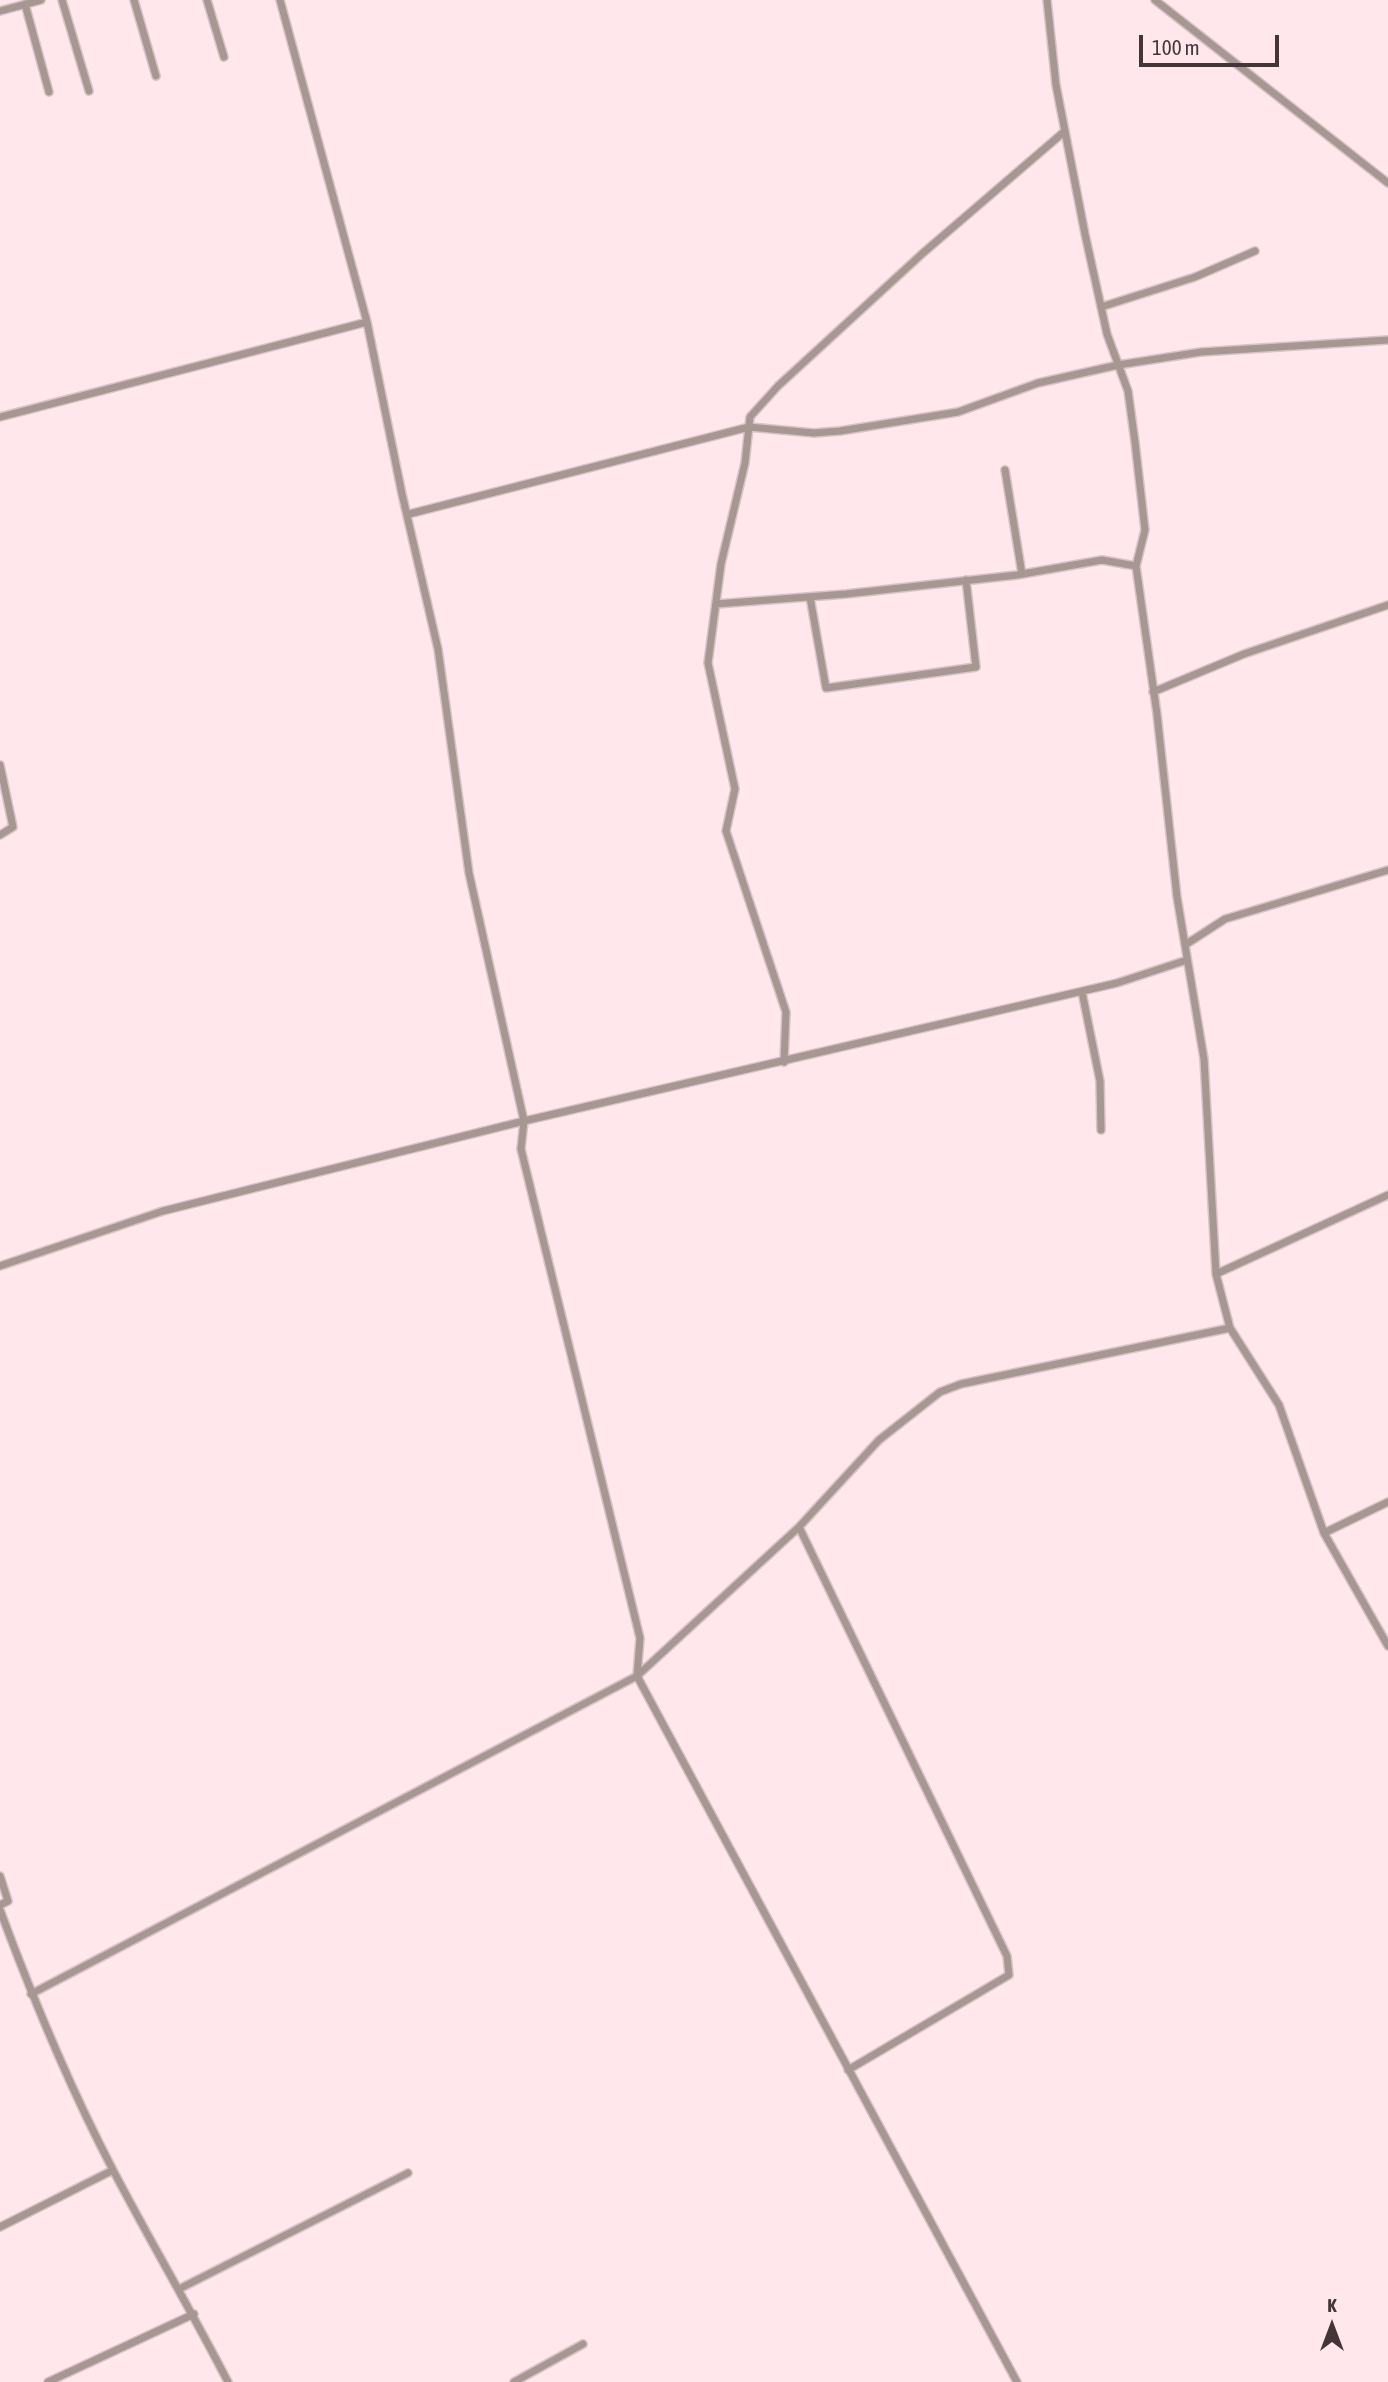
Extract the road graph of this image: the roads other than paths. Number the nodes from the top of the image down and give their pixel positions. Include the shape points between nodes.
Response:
1 (41, 0) edge
2 (62, 0) edge
3 (134, 0) edge
4 (207, 0) edge
5 (280, 0) edge
6 (1046, 0) edge
7 (1155, 0) edge
8 (25, 4) junction
9 (0, 11) edge
10 (224, 57) dead end
11 (156, 76) dead end
12 (89, 91) dead end
13 (49, 92) dead end
14 (1065, 131) junction
15 (1388, 183) edge
16 (1255, 251) dead end
17 (1101, 307) junction
18 (367, 322) junction
19 (1388, 340) edge
20 (1118, 365) junction
21 (0, 417) edge
22 (749, 427) junction
23 (1005, 470) dead end
24 (409, 514) junction
25 (1136, 566) junction
26 (1022, 574) junction
27 (966, 580) junction
28 (810, 597) junction
29 (716, 604) junction
30 (1388, 605) edge
31 (1153, 692) junction
32 (0, 765) edge
33 (0, 835) edge
34 (1388, 870) edge
35 (1185, 945) junction
36 (1187, 960) junction
37 (1082, 992) junction
38 (784, 1062) junction
39 (524, 1121) junction
40 (1101, 1130) dead end
41 (1388, 1195) edge
42 (0, 1266) edge
43 (1216, 1274) junction
44 (1230, 1328) junction
45 (1388, 1502) edge
46 (799, 1528) junction
47 (1324, 1533) junction
48 (1388, 1646) edge
49 (637, 1676) junction
50 (0, 1876) edge
51 (0, 1905) edge
52 (0, 1910) edge
53 (31, 1994) junction
54 (848, 2070) junction
55 (113, 2170) junction
56 (408, 2173) dead end
57 (0, 2227) edge
58 (180, 2289) junction
59 (194, 2314) junction
60 (583, 2344) dead end
61 (48, 2382) edge
62 (228, 2382) edge
63 (514, 2382) edge
64 (1017, 2382) edge

1 - 8 street
2 - 12 street
3 - 11 street
4 - 10 street
5 - 18 street
6 - 14 street
7 - 15 street
8 - 9 street
8 - 13 street
14 - 17 street
14 - 22 street via 778,386 750,416
16 - 17 street via 1195,277
17 - 20 street
18 - 21 street
18 - 24 street
19 - 20 street via 1201,352
20 - 22 street via 1038,383 958,412 929,417 814,433
20 - 25 street via 1128,391 1144,530
22 - 24 street
22 - 29 street
23 - 26 street
24 - 39 street via 438,649 469,873
25 - 26 street via 1102,560
25 - 31 street
26 - 27 street
27 - 28 street
27 - 28 street via 976,667 826,688
28 - 29 street
29 - 38 street via 708,663 735,789 726,831 786,1012
30 - 31 street via 1244,654
31 - 35 street
32 - 33 street via 13,827
34 - 35 street via 1225,919
35 - 36 street
36 - 37 street
36 - 43 street via 1204,1059
37 - 38 street
37 - 40 street via 1100,1081
38 - 39 street
39 - 42 street via 163,1211
39 - 49 street via 521,1149 640,1638
41 - 43 street
43 - 44 street
44 - 46 street via 940,1392 879,1440
44 - 47 street via 1279,1405
45 - 47 street
46 - 49 street
46 - 54 street via 1007,1956 1009,1975
47 - 48 street
49 - 53 street
49 - 54 street
50 - 51 street via 8,1901
52 - 53 street
53 - 55 street
54 - 64 street
55 - 57 street
55 - 58 street
56 - 58 street
58 - 59 street
59 - 61 street
59 - 62 street
60 - 63 street

